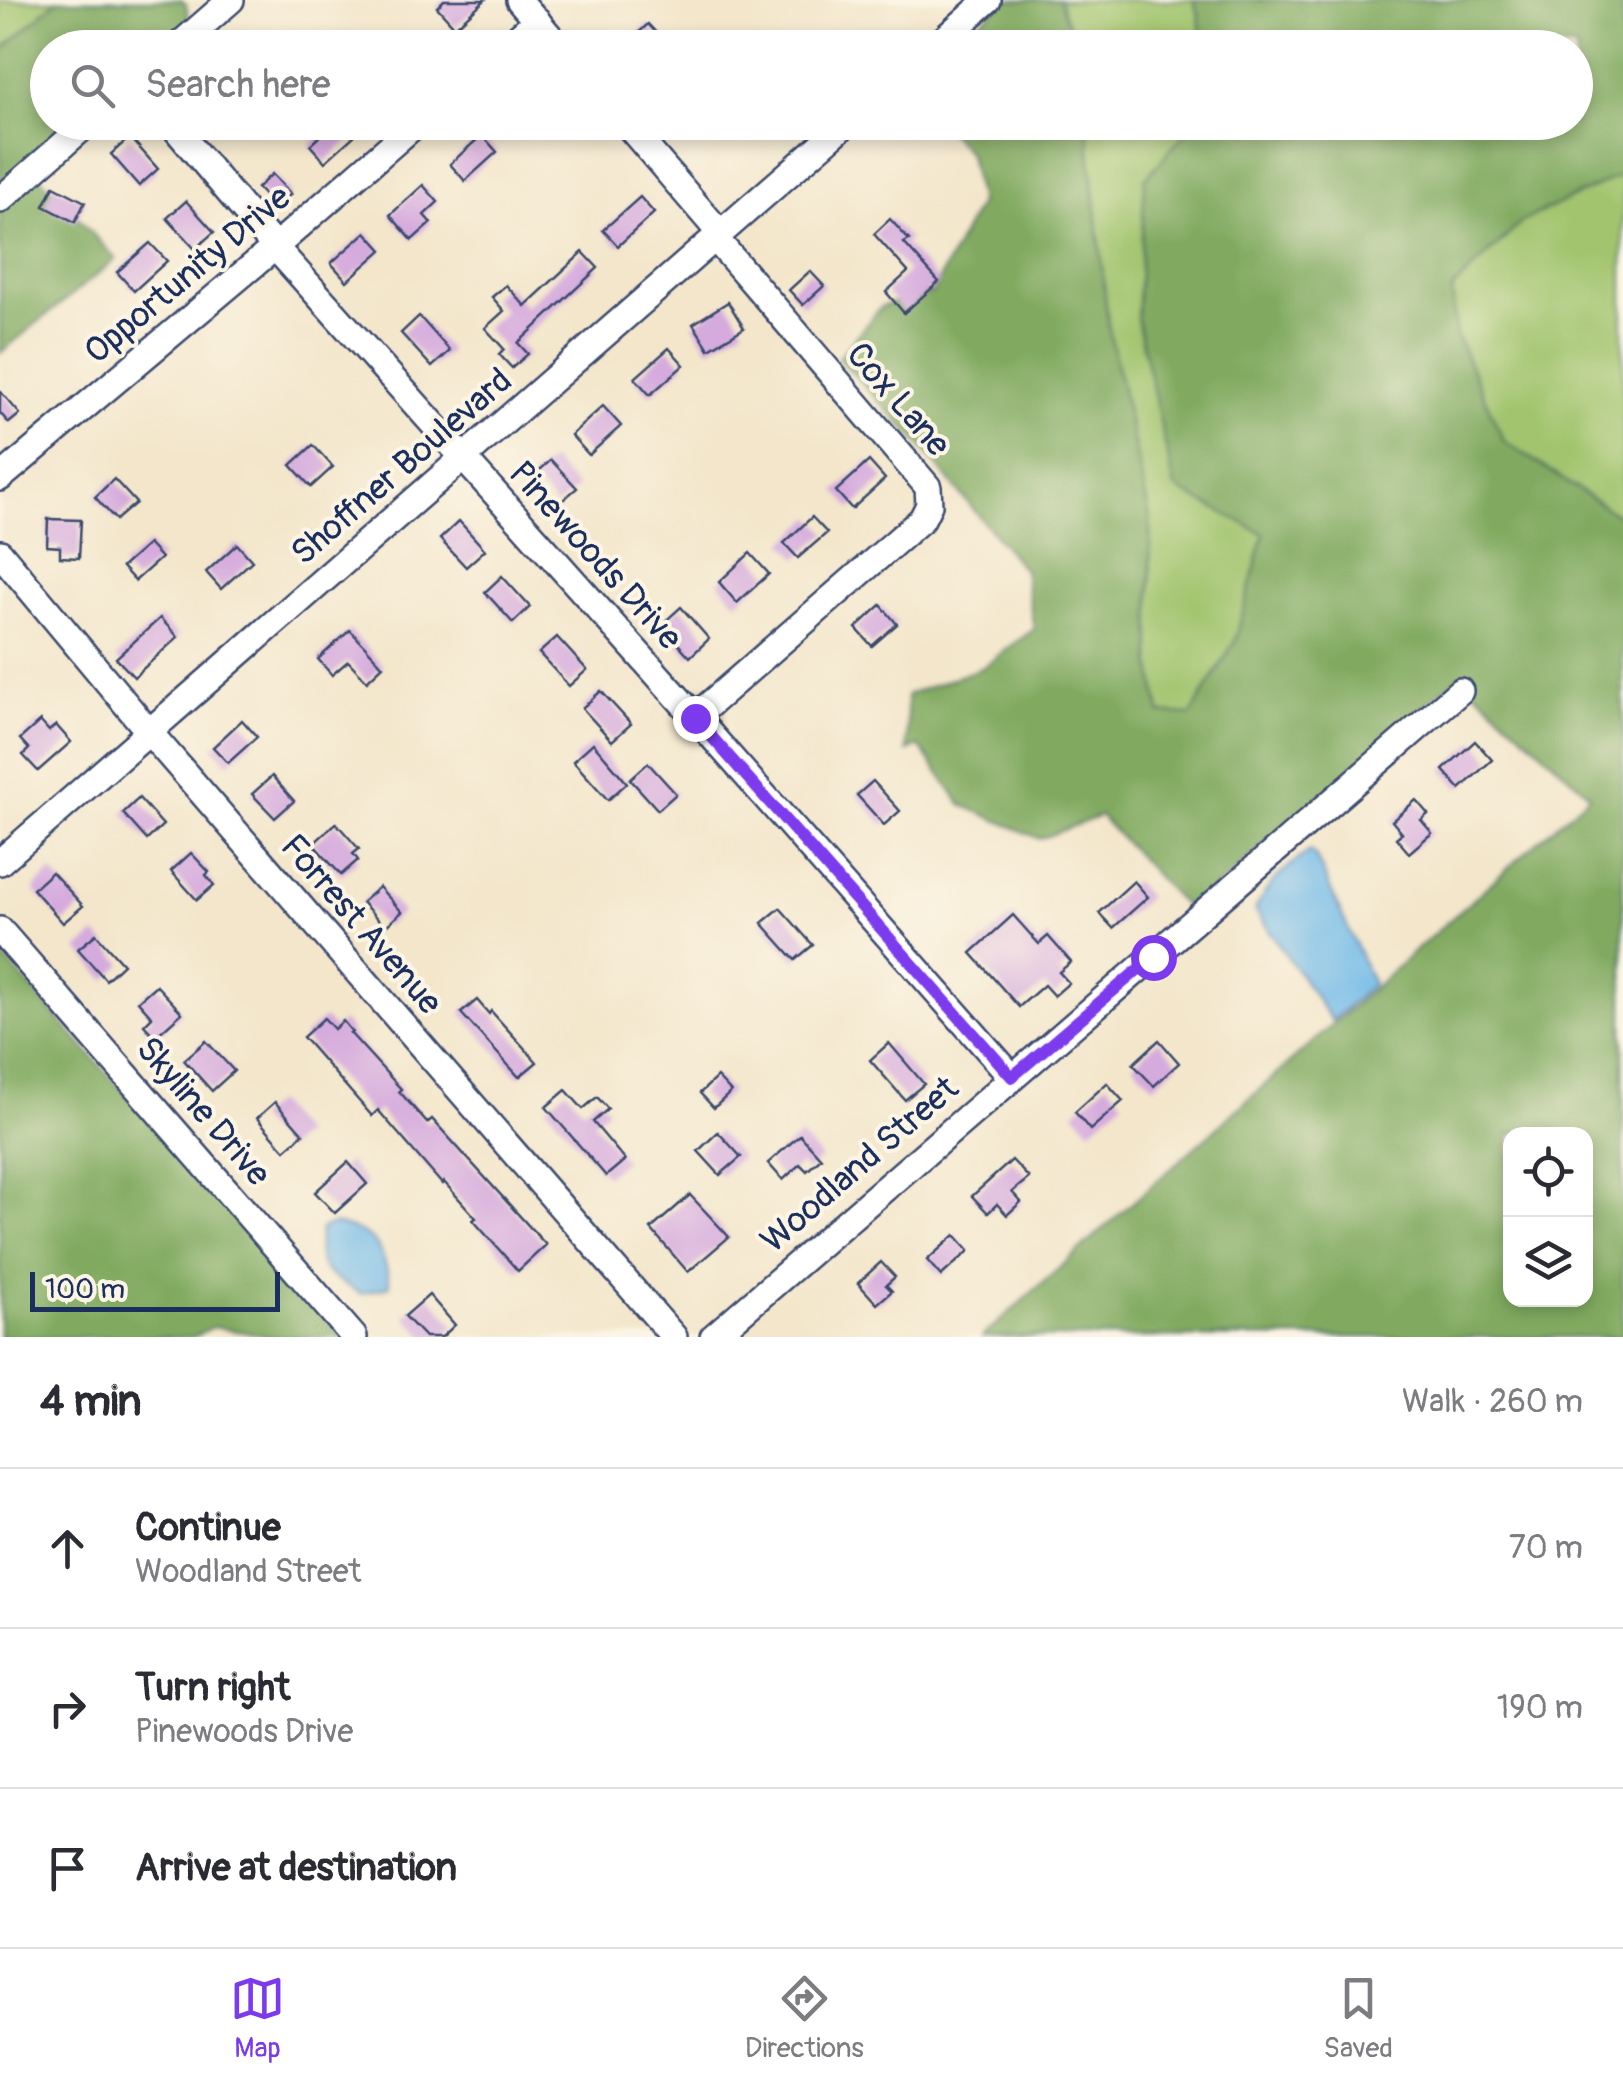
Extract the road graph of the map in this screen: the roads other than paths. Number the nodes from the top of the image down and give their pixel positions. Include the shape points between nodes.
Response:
1 (231, 0) edge
2 (519, 0) edge
3 (988, 0) edge
4 (536, 20) junction
5 (197, 30) edge
6 (525, 30) edge
7 (545, 30) edge
8 (954, 30) edge
9 (68, 140) edge
10 (185, 140) edge
11 (397, 140) edge
12 (640, 140) edge
13 (827, 140) edge
14 (0, 200) edge
15 (718, 236) junction
16 (275, 247) junction
17 (463, 458) junction
18 (0, 478) edge
19 (0, 553) edge
20 (1460, 691) dead end
21 (695, 718) junction
22 (150, 733) junction
23 (0, 862) edge
24 (0, 930) edge
25 (1012, 1077) junction
26 (354, 1337) edge
27 (674, 1337) edge
28 (713, 1337) edge

1 - 5 street
2 - 4 street
3 - 8 street
4 - 6 street
4 - 7 street
9 - 14 street
10 - 16 street, Pinewoods Drive
11 - 16 street, Opportunity Drive
12 - 15 street
13 - 15 street, Shoffner Boulevard
15 - 17 street, Shoffner Boulevard
15 - 21 street, Cox Lane via 928,487 930,504 922,519
16 - 17 street, Pinewoods Drive
16 - 18 street, Opportunity Drive
17 - 21 street, Pinewoods Drive
17 - 22 street, Shoffner Boulevard
19 - 22 street, Forrest Avenue
20 - 25 street, Woodland Street
21 - 25 street, Pinewoods Drive
22 - 23 street, Shoffner Boulevard
22 - 27 street, Forrest Avenue
24 - 26 street, Skyline Drive
25 - 28 street, Woodland Street

